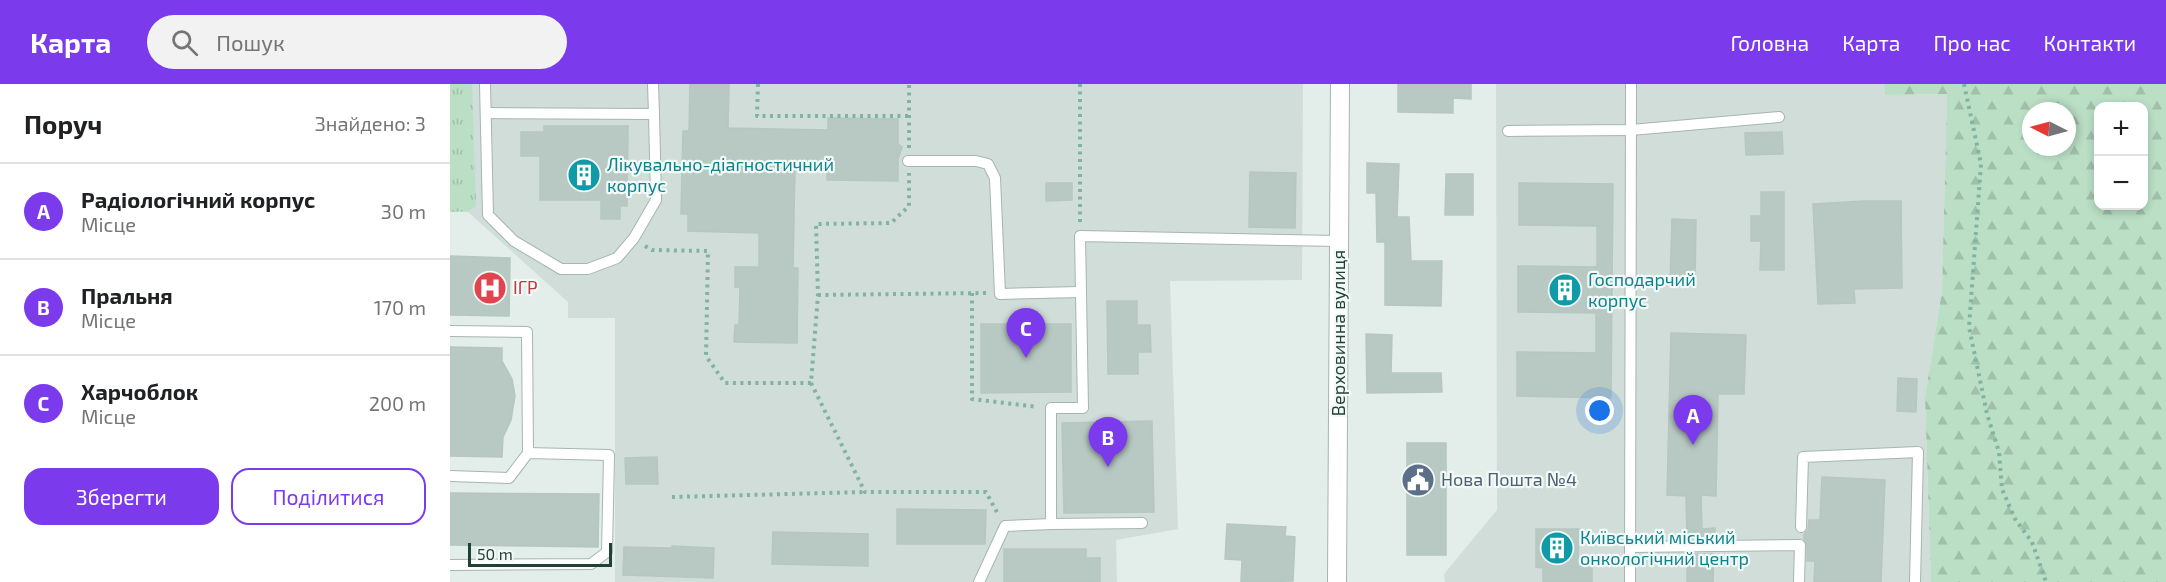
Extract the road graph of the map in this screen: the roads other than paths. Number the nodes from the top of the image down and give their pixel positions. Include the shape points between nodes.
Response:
1 (485, 84) edge
2 (653, 84) edge
3 (1340, 84) edge
4 (1631, 84) edge
5 (486, 113) junction
6 (654, 114) junction
7 (1779, 117) dead end
8 (1631, 130) junction
9 (1508, 131) dead end
10 (908, 161) road end
11 (1339, 241) junction
12 (1080, 292) junction
13 (450, 331) edge
14 (528, 453) junction
15 (450, 476) edge
16 (1142, 523) dead end
17 (1051, 524) junction
18 (1801, 526) dead end
19 (1630, 547) junction
20 (450, 565) edge
21 (979, 582) edge
22 (1337, 582) edge
23 (1630, 582) edge
24 (1799, 582) edge
25 (1915, 582) edge

1 - 5 lane
2 - 6 lane
3 - 11 street, Верховинна вулиця
4 - 8 lane
5 - 6 lane
5 - 6 lane via 488,215 514,241 561,269 588,269 617,258 634,238 656,200
7 - 8 lane
8 - 9 lane
8 - 19 lane
10 - 12 lane via 988,164 995,178 1000,294
11 - 12 lane via 1080,236
11 - 22 street, Верховинна вулиця
12 - 17 lane via 1083,408 1051,408
13 - 14 lane via 527,332
14 - 15 lane via 509,478
14 - 20 lane via 609,455 607,552 591,564
16 - 17 lane
17 - 21 lane via 1005,526
18 - 25 lane via 1803,457 1918,452
19 - 23 lane
19 - 24 lane via 1800,542

